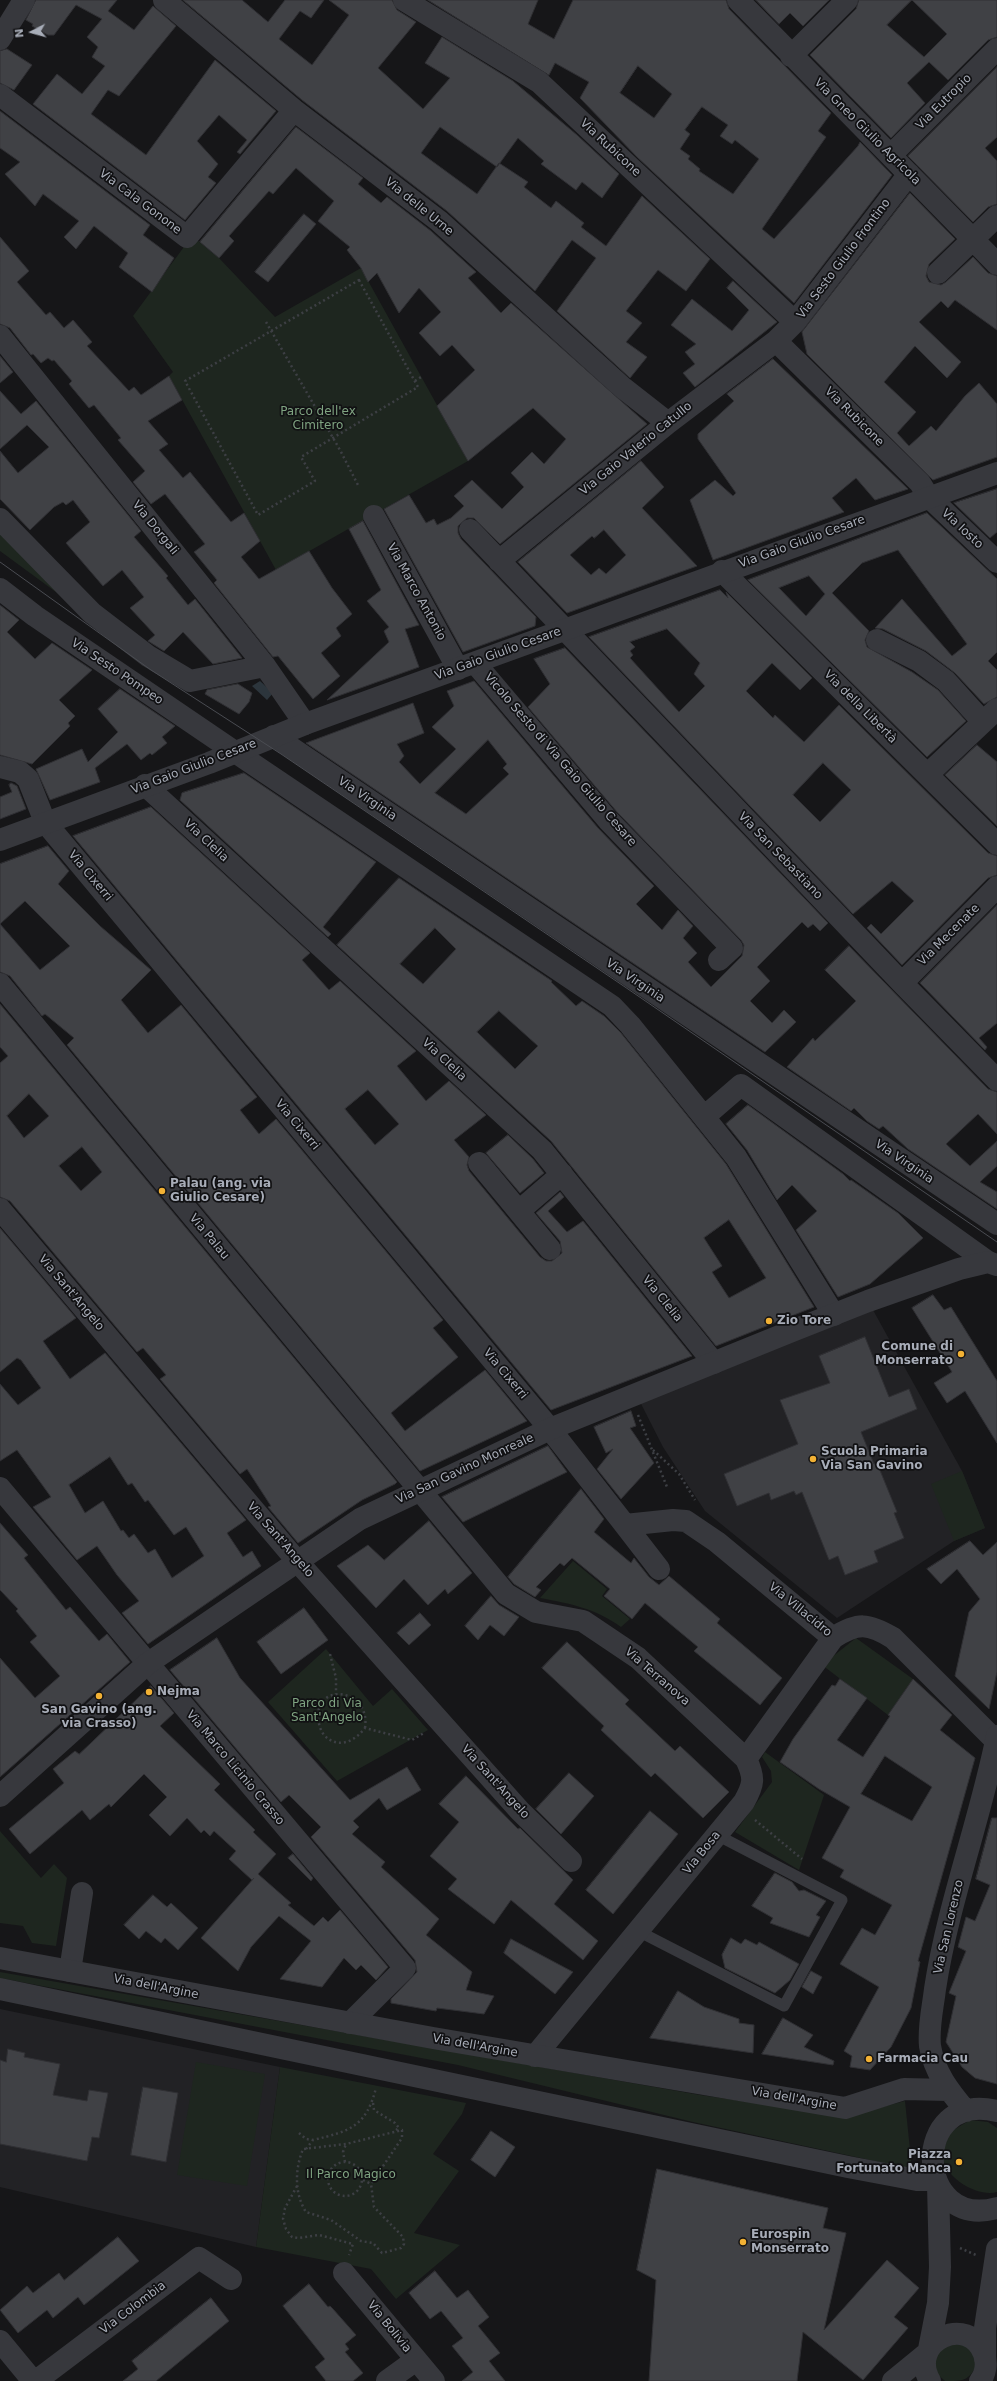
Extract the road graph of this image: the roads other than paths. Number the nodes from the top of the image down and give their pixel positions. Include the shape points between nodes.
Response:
1 (24, 0) edge
2 (164, 0) edge
3 (404, 0) edge
4 (738, 0) edge
5 (847, 0) edge
6 (0, 39) edge
7 (997, 49) edge
8 (791, 56) junction
9 (0, 95) edge
10 (294, 110) junction
11 (891, 156) junction
12 (909, 174) junction
13 (997, 216) edge
14 (973, 239) junction
15 (997, 264) edge
16 (938, 273) dead end
17 (796, 322) junction
18 (0, 336) edge
19 (776, 341) junction
20 (668, 423) junction
21 (997, 473) edge
22 (928, 496) junction
23 (374, 516) dead end
24 (0, 519) edge
25 (470, 530) dead end
26 (499, 561) junction
27 (997, 562) edge
28 (722, 571) junction
29 (0, 589) edge
30 (564, 630) junction
31 (877, 640) dead end
32 (265, 666) junction
33 (466, 666) junction
34 (990, 716) edge
35 (305, 724) junction
36 (274, 736) junction
37 (235, 752) junction
38 (0, 767) edge
39 (928, 774) junction
40 (145, 785) junction
41 (45, 822) junction
42 (0, 840) edge
43 (997, 844) edge
44 (997, 888) edge
45 (719, 960) dead end
46 (902, 983) junction
47 (0, 984) edge
48 (997, 1080) edge
49 (704, 1117) junction
50 (479, 1163) dead end
51 (562, 1174) junction
52 (0, 1209) edge
53 (519, 1211) junction
54 (997, 1224) edge
55 (550, 1250) dead end
56 (993, 1264) edge
57 (834, 1315) junction
58 (714, 1362) junction
59 (550, 1429) junction
60 (0, 1488) edge
61 (418, 1490) junction
62 (625, 1525) junction
63 (297, 1561) junction
64 (659, 1569) dead end
65 (833, 1638) junction
66 (147, 1664) junction
67 (997, 1739) edge
68 (746, 1759) junction
69 (0, 1796) edge
70 (717, 1835) junction
71 (572, 1861) dead end
72 (82, 1893) dead end
73 (638, 1931) junction
74 (0, 1958) edge
75 (70, 1971) junction
76 (0, 1989) edge
77 (350, 2023) junction
78 (535, 2056) junction
79 (949, 2090) junction
80 (997, 2111) edge
81 (966, 2112) junction
82 (937, 2182) junction
83 (997, 2208) edge
84 (996, 2256) edge
85 (344, 2273) dead end
86 (231, 2280) dead end
87 (0, 2341) edge
88 (928, 2351) junction
89 (416, 2360) junction
90 (983, 2374) edge
91 (32, 2381) edge
92 (36, 2381) edge
93 (387, 2381) edge
94 (434, 2381) edge
95 (893, 2381) edge
96 (930, 2381) edge

1 - 6 street
2 - 10 street, Via delle Urne
3 - 17 street, Via Rubicone via 539,82
4 - 8 street, Via Gneo Giulio Agricola
5 - 8 street
7 - 11 street, Via Eutropio
8 - 11 street, Via Gneo Giulio Agricola
9 - 10 street, Via Cala Gonone via 187,237
10 - 20 street, Via delle Urne via 439,221 610,377
11 - 12 street, Via Gneo Giulio Agricola
12 - 14 street, Via Gneo Giulio Agricola
12 - 17 street, Via Sesto Giulio Frontino
13 - 14 street
14 - 15 street, Via Gneo Giulio Agricola
14 - 16 street
17 - 19 street, Via Sesto Giulio Frontino
18 - 32 street, Via Dorgali
19 - 20 street, Via Gaio Valerio Catullo
19 - 22 street, Via Rubicone via 920,483
20 - 26 street, Via Gaio Valerio Catullo
21 - 22 street, Via Gaio Giulio Cesare
22 - 27 street, Via Iosto
22 - 28 street, Via Gaio Giulio Cesare
23 - 33 street, Via Marco Antonio
24 - 32 street via 92,613 148,656 190,680
25 - 26 street, Via San Sebastiano
26 - 30 street, Via San Sebastiano
28 - 30 street, Via Gaio Giulio Cesare
28 - 39 street, Via della Libertà
29 - 37 street, Via Sesto Pompeo
30 - 33 street, Via Gaio Giulio Cesare
30 - 46 street, Via San Sebastiano
31 - 34 street via 918,661
32 - 35 street, Via Dorgali
33 - 35 street, Via Gaio Giulio Cesare
33 - 45 street, Vicolo Sesto di Via Gaio Giulio Cesare via 608,820 732,948
34 - 39 street
35 - 36 street, Via Gaio Giulio Cesare
36 - 37 street, Via Gaio Giulio Cesare
36 - 54 street, Via Virginia
37 - 40 street, Via Gaio Giulio Cesare
37 - 49 street via 612,1006
38 - 41 street, Via Cixerri via 20,772 28,779
39 - 43 street, Via della Libertà
40 - 41 street, Via Gaio Giulio Cesare
40 - 51 street, Via Clelia via 542,1150
41 - 42 street, Via Gaio Giulio Cesare
41 - 59 street, Via Cixerri
44 - 46 street, Via Mecenate
46 - 48 street, Via San Sebastiano
47 - 61 street, Via Palau
49 - 56 street via 741,1086
49 - 57 street via 736,1157
50 - 53 street
51 - 53 street
51 - 58 street, Via Clelia
52 - 63 street, Via Sant'Angelo
53 - 55 street
56 - 57 street, Via San Gavino Monreale via 959,1269
57 - 58 street, Via San Gavino Monreale
58 - 59 street, Via San Gavino Monreale
59 - 61 street, Via San Gavino Monreale
59 - 62 street
60 - 66 street, Via Marco Licinio Crasso
61 - 63 street, Via San Gavino Monreale via 360,1519
61 - 68 street, Via Terranova via 506,1594 536,1612 583,1621 638,1658
62 - 64 street
62 - 65 street, Via Villacidro via 686,1521 717,1542
63 - 66 street, Via San Gavino Monreale
63 - 71 street, Via Sant'Angelo via 520,1811
65 - 67 street, Via Villacidro via 850,1627 874,1627 893,1638
65 - 68 street
66 - 69 street, Via San Gavino Monreale
66 - 77 street, Via Marco Licinio Crasso via 405,1968
67 - 79 street, Via San Lorenzo via 939,1960 930,2022 930,2046 938,2071
68 - 70 street, Via Bosa via 752,1772 753,1787
70 - 73 street, Via Bosa
70 - 73 lane via 842,1900 784,2006
72 - 75 street
73 - 78 street, Via Bosa
74 - 75 street, Via dell'Argine
75 - 77 street, Via dell'Argine
76 - 82 street via 848,2167
77 - 78 street, Via dell'Argine
78 - 79 street, Via dell'Argine via 845,2108 904,2089
79 - 81 street, Via San Lorenzo
80 - 81 street via 976,2109
81 - 82 street via 946,2123 937,2136 932,2158
82 - 83 street via 949,2198 965,2207 982,2210
82 - 88 street via 940,2238 938,2303
84 - 90 street via 985,2328
85 - 89 street, Via Bolivia
86 - 92 street, Via Colombia via 199,2258
87 - 91 street
88 - 90 street via 942,2336 962,2335 979,2345 984,2355
88 - 95 street
88 - 96 street via 925,2369
89 - 93 street
89 - 94 street, Via Bolivia

